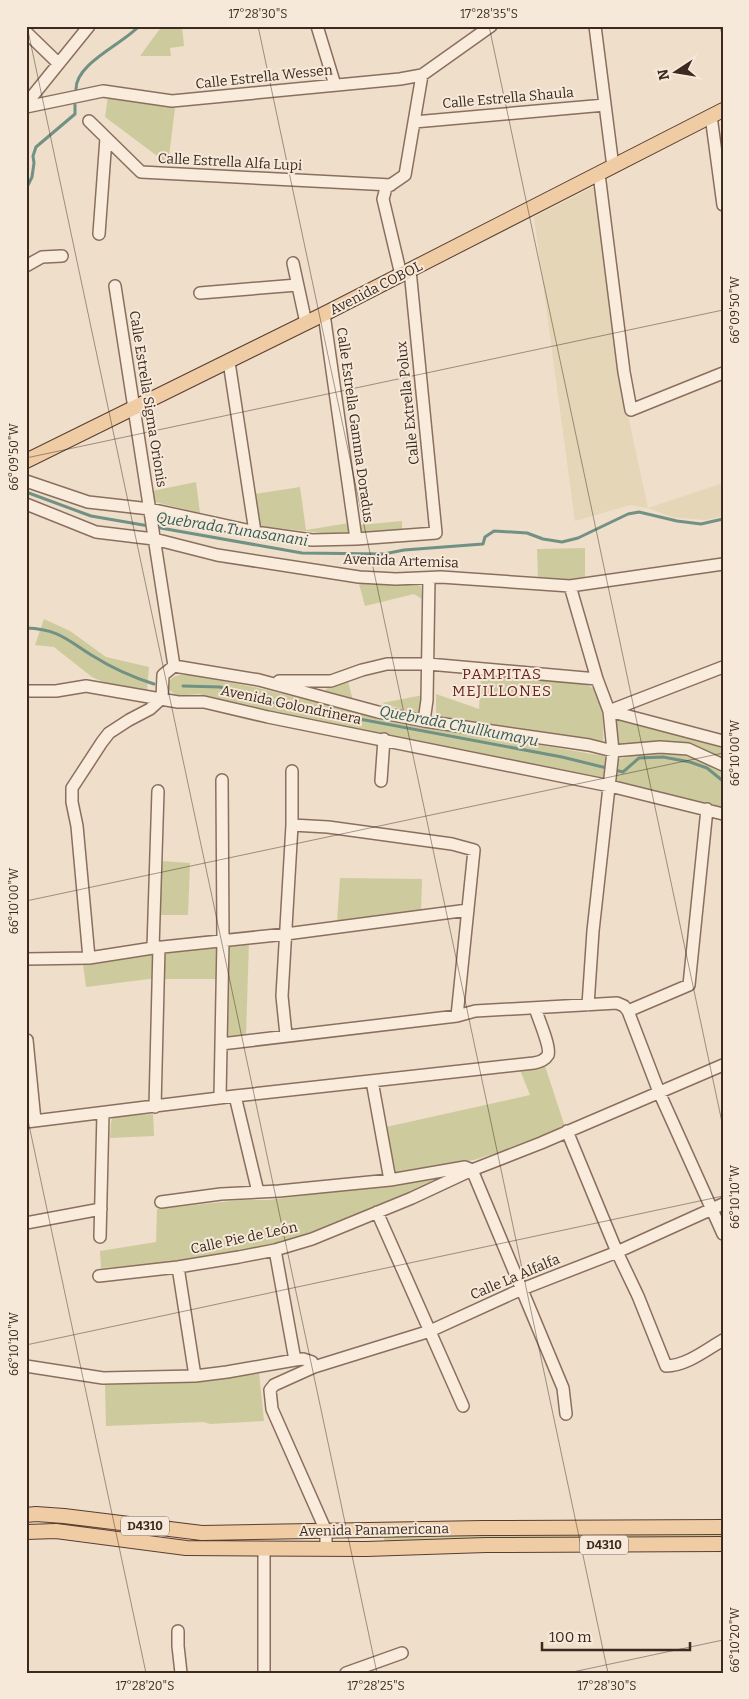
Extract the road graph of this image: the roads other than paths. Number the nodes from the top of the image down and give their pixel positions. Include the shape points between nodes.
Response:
1 (89, 26) edge
2 (317, 26) edge
3 (491, 26) edge
4 (595, 26) edge
5 (26, 32) edge
6 (58, 64) junction
7 (422, 74) junction
8 (335, 85) junction
9 (26, 105) edge
10 (605, 105) junction
11 (717, 113) edge
12 (89, 121) dead end
13 (414, 122) junction
14 (106, 138) junction
15 (613, 167) junction
16 (600, 174) junction
17 (391, 185) junction
18 (723, 205) edge
19 (99, 234) dead end
20 (62, 256) dead end
21 (293, 263) dead end
22 (26, 266) edge
23 (405, 273) junction
24 (298, 285) junction
25 (115, 286) dead end
26 (200, 293) dead end
27 (324, 314) junction
28 (306, 323) junction
29 (229, 362) junction
30 (723, 372) edge
31 (134, 408) junction
32 (26, 461) edge
33 (26, 481) edge
34 (26, 504) edge
35 (150, 509) junction
36 (153, 530) junction
37 (256, 532) junction
38 (436, 533) joint
39 (356, 539) junction
40 (723, 564) edge
41 (429, 578) junction
42 (570, 586) junction
43 (428, 664) junction
44 (174, 666) junction
45 (723, 667) edge
46 (597, 679) junction
47 (259, 680) junction
48 (26, 691) edge
49 (162, 698) junction
50 (609, 711) junction
51 (424, 721) junction
52 (384, 739) junction
53 (723, 741) edge
54 (613, 751) junction
55 (723, 765) edge
56 (292, 771) dead end
57 (222, 780) dead end
58 (381, 781) dead end
59 (610, 786) junction
60 (158, 791) dead end
61 (707, 809) junction
62 (723, 814) edge
63 (292, 825) junction
64 (468, 910) junction
65 (286, 934) junction
66 (223, 940) junction
67 (156, 948) junction
68 (26, 958) edge
69 (88, 958) junction
70 (588, 1005) junction
71 (534, 1008) junction
72 (628, 1011) junction
73 (457, 1016) junction
74 (286, 1035) junction
75 (27, 1040) edge
76 (221, 1044) junction
77 (723, 1065) edge
78 (372, 1081) junction
79 (659, 1092) junction
80 (235, 1096) junction
81 (220, 1098) junction
82 (155, 1107) junction
83 (103, 1113) junction
84 (31, 1121) edge
85 (567, 1131) junction
86 (472, 1170) junction
87 (390, 1180) junction
88 (258, 1192) junction
89 (161, 1202) dead end
90 (723, 1204) edge
91 (101, 1209) junction
92 (711, 1210) junction
93 (378, 1212) junction
94 (26, 1223) edge
95 (723, 1234) edge
96 (100, 1237) dead end
97 (275, 1250) junction
98 (617, 1252) junction
99 (178, 1267) junction
100 (99, 1276) dead end
101 (522, 1289) junction
102 (430, 1330) junction
103 (723, 1340) edge
104 (295, 1360) junction
105 (26, 1366) edge
106 (314, 1367) junction
107 (195, 1376) junction
108 (463, 1406) dead end
109 (566, 1414) dead end
110 (26, 1515) edge
111 (723, 1527) edge
112 (365, 1530) junction
113 (326, 1531) junction
114 (26, 1532) edge
115 (723, 1544) edge
116 (264, 1548) junction
117 (326, 1549) junction
118 (366, 1549) junction
119 (178, 1631) dead end
120 (402, 1653) dead end
121 (182, 1673) edge
122 (264, 1673) edge
123 (346, 1673) edge

1 - 6 street
2 - 8 street
3 - 7 street, Calle Estrella Wessen
4 - 10 street
5 - 6 street
6 - 9 street
7 - 8 street, Calle Estrella Wessen
7 - 13 street
8 - 9 street, Calle Estrella Wessen via 172,101 103,91
10 - 13 street, Calle Estrella Shaula
10 - 15 street
11 - 15 main road, Avenida COBOL
11 - 18 street
12 - 14 street, Calle Estrella Alfa Lupi
13 - 17 street via 405,175
14 - 17 street, Calle Estrella Alfa Lupi via 141,172
14 - 19 street
15 - 16 main road, Avenida COBOL
16 - 23 main road, Avenida COBOL
16 - 30 street via 624,372 632,410
17 - 23 street, Calle Extrella Polux via 386,188 383,199
20 - 22 street via 42,258
21 - 24 street
23 - 27 main road, Avenida COBOL
23 - 38 street, Calle Extrella Polux
24 - 26 street
24 - 28 street
25 - 31 street, Calle Estrella Sigma Orionis
27 - 28 main road, Avenida COBOL
27 - 39 street, Calle Estrella Gamma Doradus
28 - 29 main road, Avenida COBOL
29 - 31 main road, Avenida COBOL
29 - 37 street
31 - 32 main road, Avenida COBOL
31 - 35 street, Calle Estrella Sigma Orionis
33 - 35 street, Avenida Artemisa via 88,502
34 - 36 street, Avenida Artemisa via 96,532
35 - 36 street, Calle Estrella Sigma Orionis
35 - 37 street, Avenida Artemisa
36 - 41 street, Avenida Artemisa via 217,555 359,577
36 - 44 street, Calle Estrella Sigma Orionis
37 - 39 street, Avenida Artemisa via 312,540
38 - 39 street, Avenida Artemisa
40 - 42 street, Avenida Artemisa
41 - 42 street, Avenida Artemisa
41 - 43 street
42 - 46 street
43 - 46 street
43 - 47 street via 387,664 331,681
43 - 51 street
44 - 47 street
44 - 49 street via 163,675
45 - 50 street
46 - 50 street
47 - 51 street, Avenida Golondrinera
48 - 49 street, Avenida Golondrinera via 86,686
49 - 52 street, Avenida Golondrinera via 204,702
49 - 69 street via 150,709 109,733 72,788
50 - 53 street
50 - 54 street
51 - 54 street, Avenida Golondrinera
52 - 58 street
52 - 59 street, Avenida Golondrinera
54 - 55 street, Avenida Golondrinera via 660,747 688,749
54 - 59 street
56 - 63 street
57 - 66 street
59 - 61 street, Avenida Golondrinera
59 - 70 street
60 - 67 street
61 - 62 street, Avenida Golondrinera
61 - 72 street via 689,985
63 - 64 street via 338,828 474,850
63 - 65 street
64 - 65 street
64 - 73 street
65 - 66 street
65 - 74 street via 282,996
66 - 67 street
66 - 76 street
67 - 69 street
67 - 82 street
68 - 69 street
70 - 71 street
70 - 72 street via 617,1004
71 - 73 street via 475,1011
71 - 78 street via 549,1048 542,1061
72 - 79 street
73 - 74 street
74 - 76 street
75 - 84 street
76 - 81 street
77 - 79 street, Calle Pie de León
78 - 80 street
78 - 87 street
79 - 85 street, Calle Pie de León
79 - 92 street
80 - 81 street
80 - 88 street
81 - 82 street
82 - 83 street
83 - 84 street
83 - 91 street
85 - 86 street, Calle Pie de León
85 - 98 street
86 - 87 street via 465,1167
86 - 93 street, Calle Pie de León
86 - 101 street
87 - 88 street
88 - 89 street
90 - 92 street, Calle La Alfalfa
91 - 94 street
91 - 96 street
92 - 95 street
92 - 98 street, Calle La Alfalfa
93 - 97 street, Calle Pie de León via 312,1240
93 - 102 street
97 - 99 street, Calle Pie de León
97 - 104 street
98 - 101 street, Calle La Alfalfa
98 - 103 street via 666,1366 684,1362
99 - 100 street, Calle Pie de León
99 - 107 street
101 - 102 street, Calle La Alfalfa
101 - 109 street via 563,1388
102 - 106 street, Calle La Alfalfa
102 - 108 street
104 - 106 street via 312,1362
104 - 107 street
105 - 107 street via 103,1378
106 - 113 street, Calle La Alfalfa via 283,1379 270,1390 272,1409
110 - 113 main road, Avenida Panamericana / D4310 via 64,1516 202,1533
111 - 112 main road, Avenida Panamericana / D4310
112 - 113 main road, Avenida Panamericana / D4310
112 - 118 street
113 - 117 street
114 - 116 main road, Avenida Panamericana / D4310 via 56,1531 186,1548
115 - 118 main road, Avenida Panamericana / D4310
116 - 117 main road, Avenida Panamericana / D4310
116 - 122 street
117 - 118 main road, Avenida Panamericana / D4310
119 - 121 street
120 - 123 street

